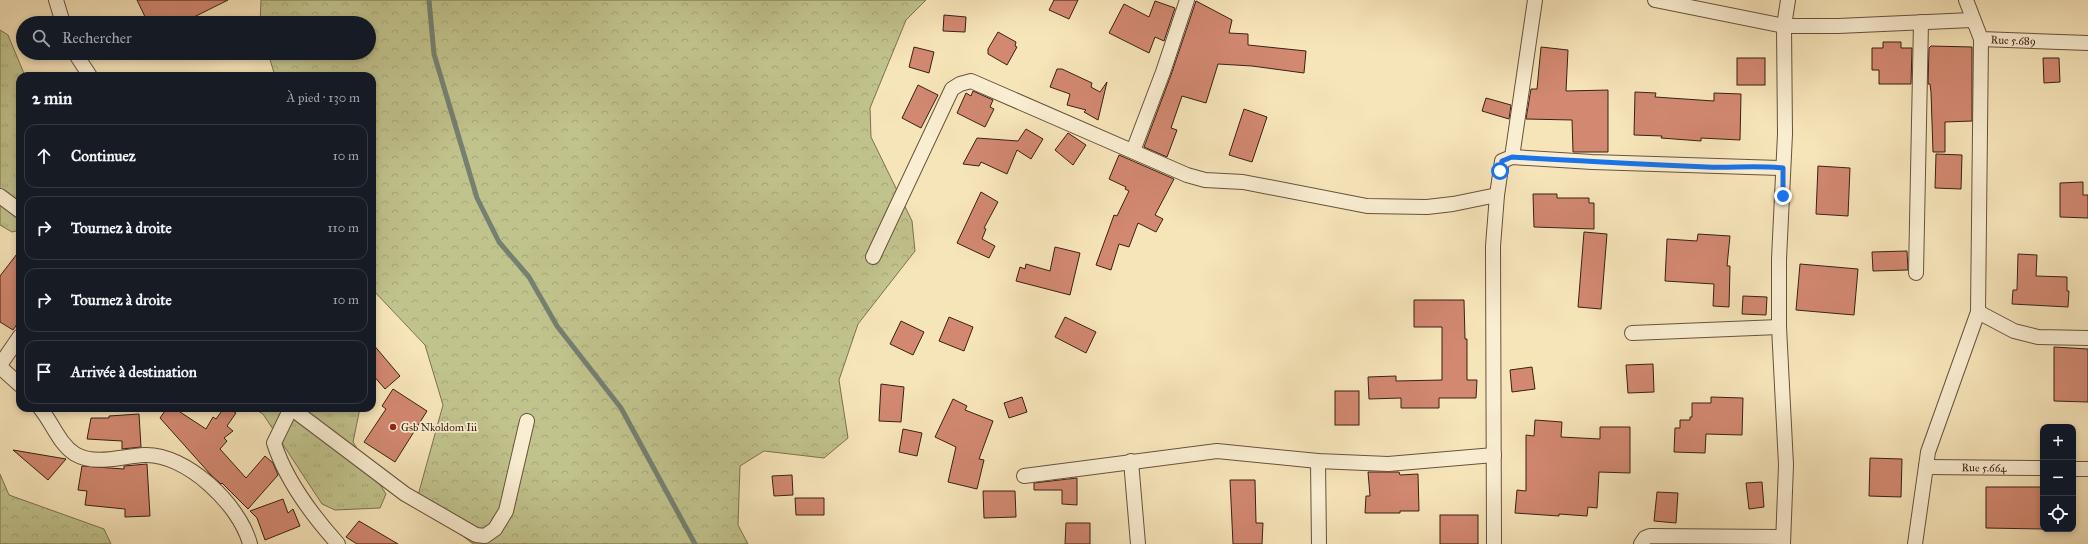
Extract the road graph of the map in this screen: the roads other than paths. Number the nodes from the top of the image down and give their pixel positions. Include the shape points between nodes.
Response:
1 (56, 0) edge
2 (1187, 0) edge
3 (1535, 0) edge
4 (1655, 0) edge
5 (1788, 0) edge
6 (1966, 0) edge
7 (61, 16) edge
8 (1972, 20) junction
9 (1921, 22) junction
10 (1784, 26) junction
11 (1981, 40) junction
12 (2088, 43) edge
13 (80, 60) edge
14 (87, 72) edge
15 (1134, 152) junction
16 (1512, 157) junction
17 (1783, 168) junction
18 (1497, 195) junction
19 (0, 196) edge
20 (16, 208) edge
21 (873, 257) dead end
22 (1916, 273) dead end
23 (1978, 312) junction
24 (1779, 327) junction
25 (1632, 333) dead end
26 (2088, 338) edge
27 (16, 342) edge
28 (0, 366) edge
29 (16, 381) edge
30 (43, 412) edge
31 (289, 412) edge
32 (296, 412) edge
33 (527, 421) dead end
34 (1494, 456) junction
35 (1131, 461) junction
36 (1318, 461) junction
37 (1926, 468) junction
38 (2040, 468) edge
39 (2076, 469) edge
40 (2088, 469) edge
41 (1024, 476) dead end
42 (1783, 540) edge
43 (250, 544) edge
44 (338, 544) edge
45 (1138, 544) edge
46 (1319, 544) edge
47 (1494, 544) edge
48 (1641, 544) edge
49 (1915, 544) edge

1 - 7 street
2 - 15 street
3 - 16 street
4 - 10 street
5 - 10 street
6 - 8 street, Rue 5.689
8 - 9 street
8 - 11 street, Rue 5.689
9 - 10 street
9 - 22 street
10 - 17 street
11 - 12 street, Rue 5.689
11 - 23 street
13 - 14 street
15 - 18 street via 1205,180 1243,182 1367,206 1427,207
15 - 21 street via 971,81 960,84 952,90
16 - 17 street
16 - 18 street via 1502,161
17 - 24 street
18 - 34 street via 1493,246
19 - 20 street
23 - 26 street via 2014,331 2038,337
23 - 37 street via 1928,452
24 - 25 street
24 - 42 street via 1786,465
27 - 28 street
28 - 29 street
30 - 43 street via 75,454 104,460 145,455 166,457 184,465 206,482 230,507 247,532
31 - 44 street via 274,443 278,456 307,507
32 - 33 street via 405,494 476,535 485,536 495,529 506,511
34 - 36 street via 1388,464
34 - 47 street
35 - 36 street via 1217,450
35 - 41 street
35 - 45 street
36 - 46 street
37 - 38 street, Rue 5.664
37 - 49 street
39 - 40 street
42 - 48 street via 1650,536

